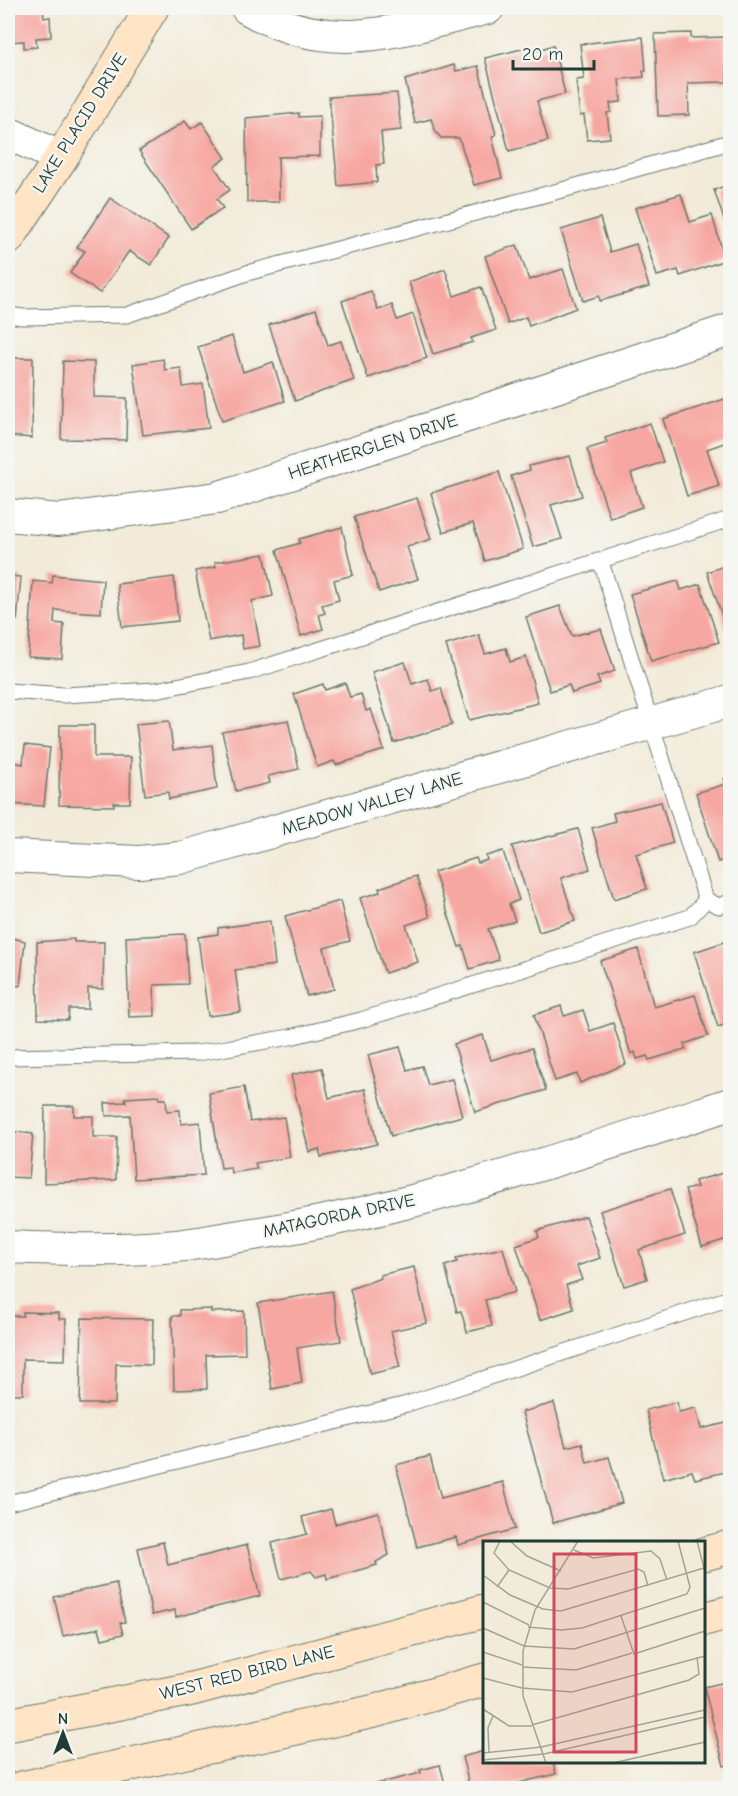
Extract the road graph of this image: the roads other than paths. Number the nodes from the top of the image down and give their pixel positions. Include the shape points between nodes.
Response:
1 (152, 8) edge
2 (247, 8) edge
3 (488, 8) edge
4 (8, 133) edge
5 (730, 142) edge
6 (61, 158) junction
7 (8, 238) edge
8 (8, 315) edge
9 (730, 330) edge
10 (8, 515) edge
11 (730, 519) edge
12 (601, 562) junction
13 (8, 691) edge
14 (730, 701) edge
15 (651, 724) junction
16 (8, 856) edge
17 (706, 900) junction
18 (730, 902) edge
19 (8, 1057) edge
20 (730, 1104) edge
21 (8, 1247) edge
22 (730, 1298) edge
23 (8, 1503) edge
24 (730, 1547) edge
25 (705, 1554) edge
26 (483, 1611) edge
27 (730, 1612) edge
28 (705, 1619) edge
29 (483, 1680) edge
30 (8, 1725) edge
31 (21, 1788) edge

1 - 6 main road, LAKE PLACID DRIVE
2 - 3 street via 309,34 347,38
4 - 6 street
5 - 8 lane via 247,273 127,315
6 - 7 main road, LAKE PLACID DRIVE
9 - 10 street, HEATHERGLEN DRIVE via 217,498 59,520
11 - 12 lane
12 - 13 lane via 249,672 155,690 64,695
12 - 15 lane
14 - 15 street, MEADOW VALLEY LANE
15 - 16 street, MEADOW VALLEY LANE via 180,858 139,862
15 - 17 lane
17 - 18 lane via 719,906
17 - 19 lane via 690,916 361,1020 290,1037 198,1053
20 - 21 street, MATAGORDA DRIVE via 378,1212 163,1247
22 - 23 lane via 406,1404
24 - 25 main road
26 - 30 main road, WEST RED BIRD LANE via 192,1689
27 - 28 main road
29 - 31 main road via 375,1711

